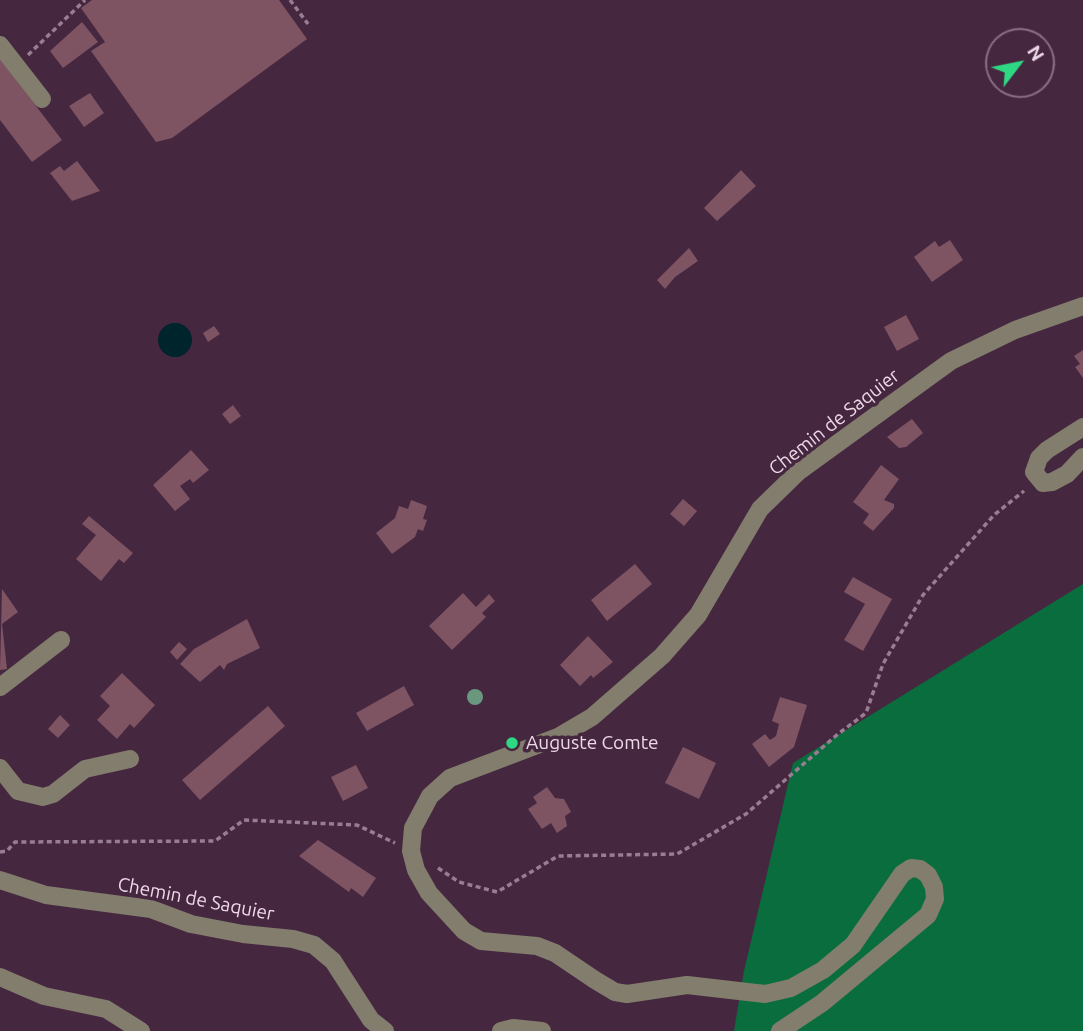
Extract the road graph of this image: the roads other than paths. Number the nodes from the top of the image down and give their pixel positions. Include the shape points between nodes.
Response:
1 (0, 45) edge
2 (42, 99) dead end
3 (1083, 306) edge
4 (1083, 427) edge
5 (1083, 457) edge
6 (61, 640) dead end
7 (0, 687) edge
8 (130, 758) dead end
9 (0, 768) edge
10 (0, 880) edge
11 (0, 977) edge
12 (141, 1031) edge
13 (385, 1031) edge
14 (500, 1031) edge
15 (542, 1031) edge
16 (780, 1031) edge

1 - 2 street
3 - 16 street, Chemin de Saquier via 1015,330 951,361 799,472 760,509 698,615 662,656 592,717 558,737 450,778 430,796 413,828 411,851 429,894 464,931 481,941 537,946 614,992 627,994 687,985 765,994 791,988 823,970 853,944 902,874 920,869 928,875 935,899 928,915 822,1003
4 - 5 street via 1039,458 1034,472 1037,480 1059,480
6 - 7 street
8 - 9 street via 85,769 43,797 18,791
10 - 13 street, Chemin de Saquier via 46,895 151,909 191,924 314,945 332,961 371,1020
11 - 12 street via 44,996 106,1009
14 - 15 street

